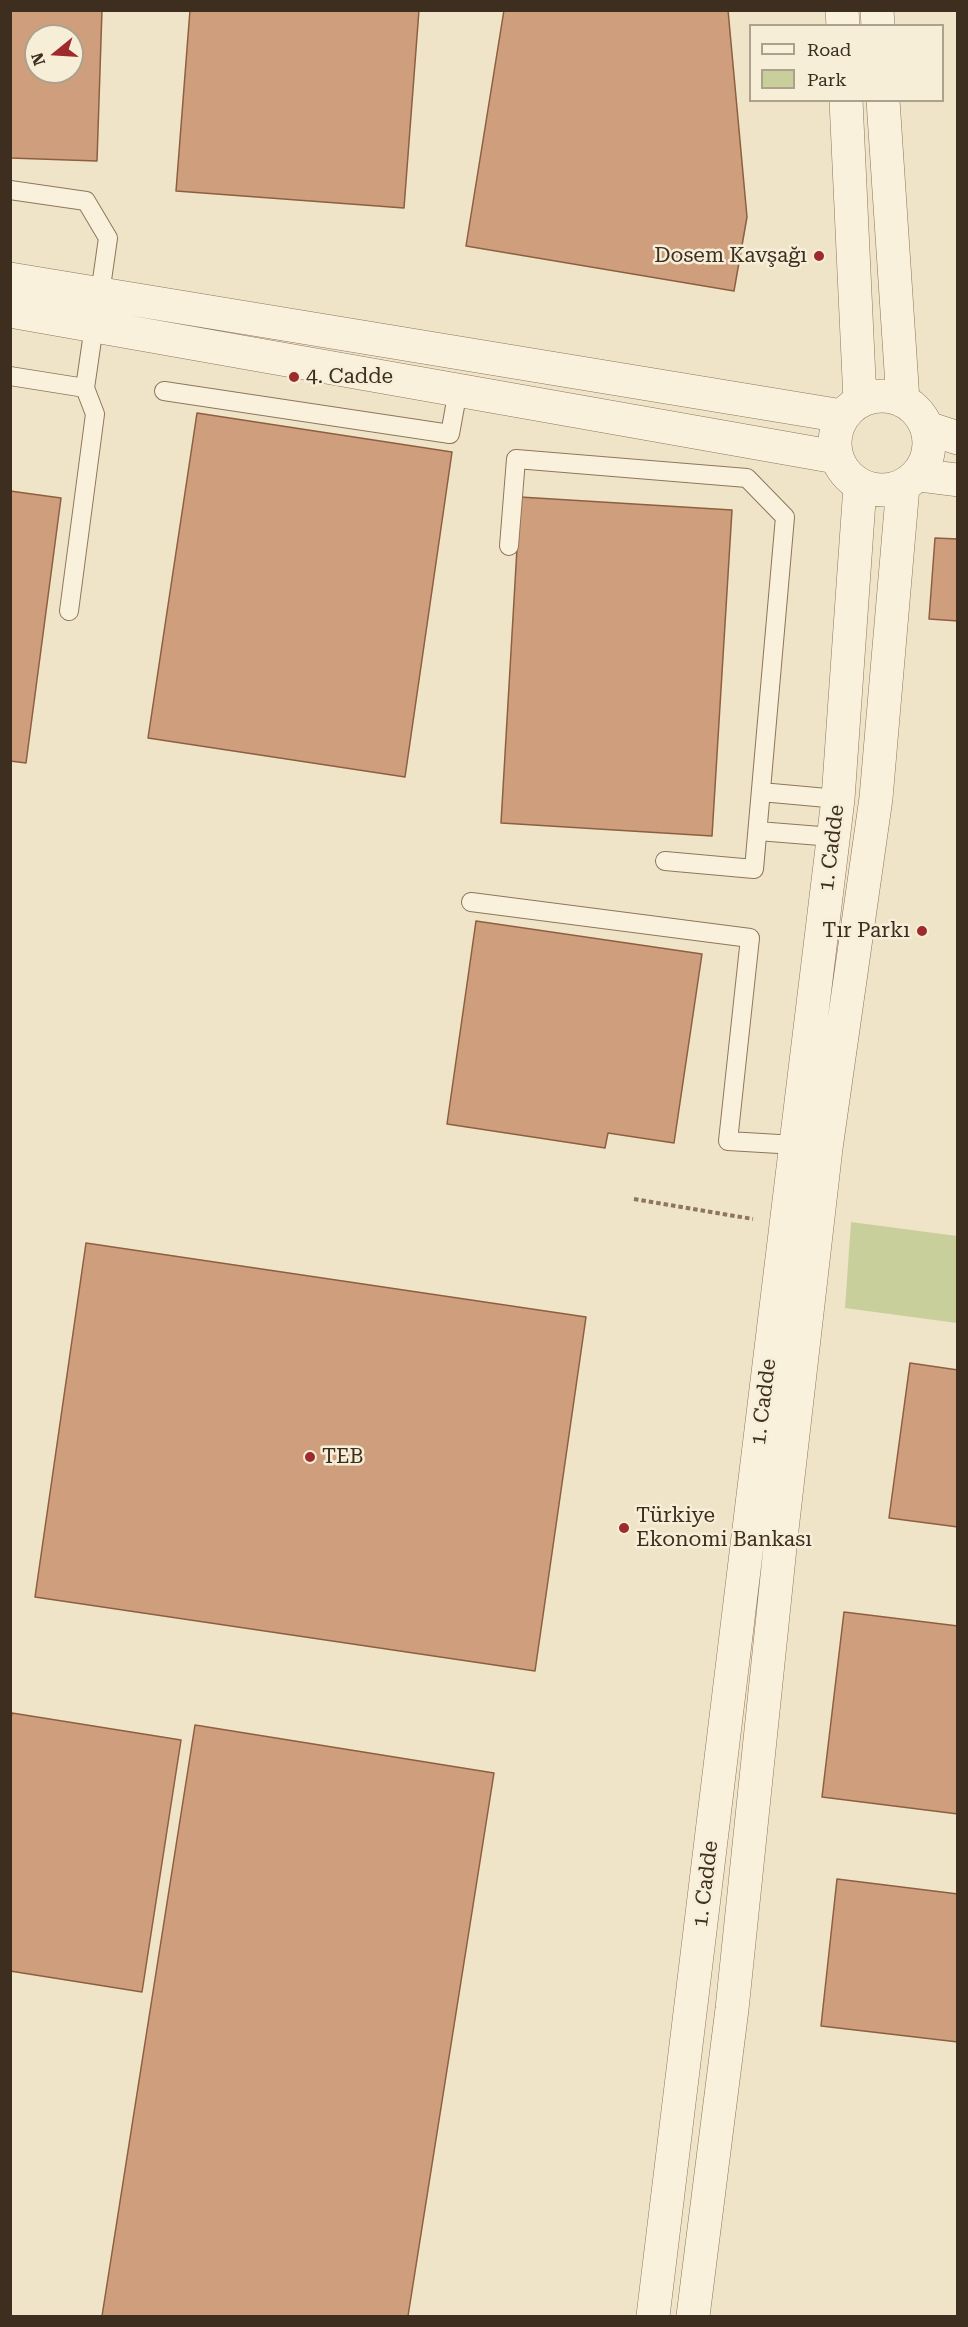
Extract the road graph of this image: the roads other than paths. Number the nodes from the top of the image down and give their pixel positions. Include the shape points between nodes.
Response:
1 (846, 102) edge
2 (883, 102) edge
3 (10, 190) edge
4 (10, 279) edge
5 (100, 294) junction
6 (10, 311) edge
7 (94, 326) junction
8 (464, 354) junction
9 (10, 376) edge
10 (85, 388) junction
11 (164, 390) dead end
12 (458, 390) junction
13 (903, 401) junction
14 (851, 409) junction
15 (942, 433) edge
16 (836, 457) junction
17 (911, 480) junction
18 (957, 480) edge
19 (860, 486) junction
20 (509, 546) dead end
21 (69, 611) dead end
22 (762, 792) junction
23 (838, 799) junction
24 (875, 802) junction
25 (758, 831) junction
26 (833, 837) junction
27 (870, 840) junction
28 (665, 861) dead end
29 (471, 902) dead end
30 (811, 1146) junction
31 (653, 2316) edge
32 (693, 2316) edge

1 - 14 street
2 - 13 street
3 - 5 lane via 86,201 108,238
4 - 5 street
5 - 7 street
5 - 8 street
6 - 7 street
7 - 10 lane
7 - 12 street
8 - 12 street
8 - 14 street
9 - 10 lane
10 - 21 lane via 95,414
11 - 12 lane via 450,434
12 - 16 street
13 - 14 street via 874,396
13 - 15 street
14 - 16 street via 836,429
15 - 17 street via 929,444 926,460
16 - 19 street via 841,469
17 - 18 street
17 - 19 street via 888,491
17 - 24 street, 1. Cadde
19 - 23 street, 1. Cadde
20 - 22 lane via 516,459 747,478 785,517
22 - 23 lane
22 - 25 lane
23 - 24 street
23 - 26 street, 1. Cadde
24 - 27 street, 1. Cadde
25 - 26 lane
25 - 28 lane via 754,869
26 - 27 street
26 - 30 street, 1. Cadde
27 - 30 street, 1. Cadde
29 - 30 lane via 750,938 728,1141
30 - 31 street, 1. Cadde via 786,1224
30 - 32 street, 1. Cadde via 780,1550 732,2009

